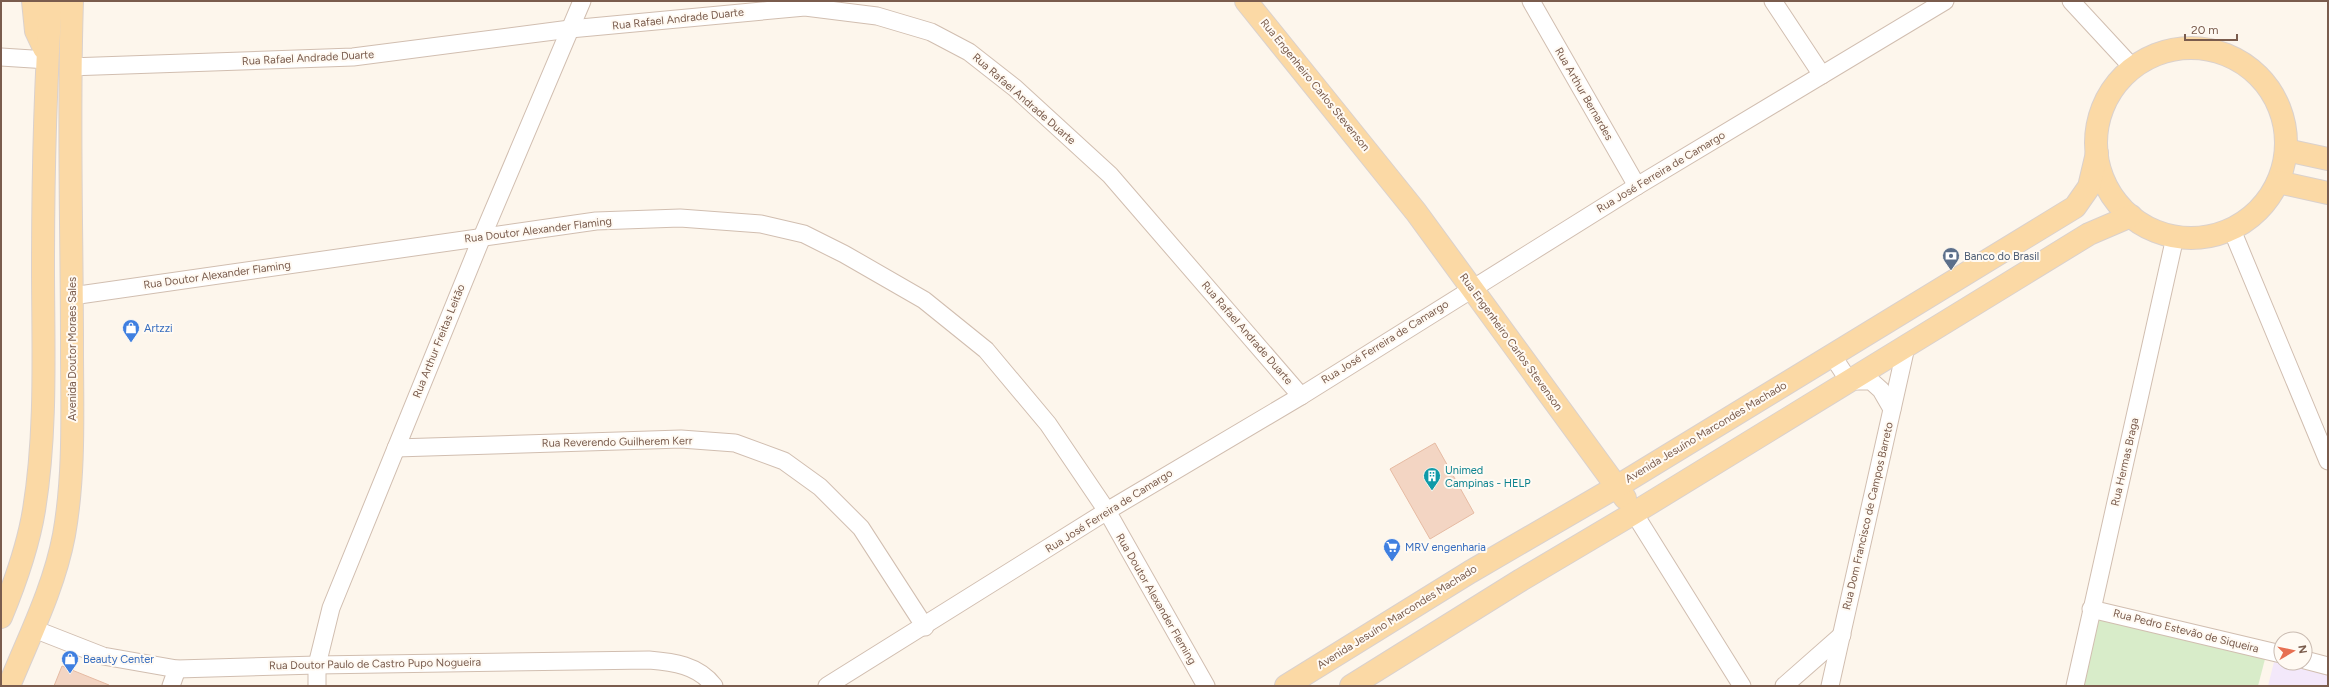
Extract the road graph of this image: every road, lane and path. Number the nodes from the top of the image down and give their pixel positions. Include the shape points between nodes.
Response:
1 (33, 1) edge
2 (51, 1) edge
3 (72, 1) edge
4 (85, 1) edge
5 (582, 1) edge
6 (1531, 1) edge
7 (1773, 1) edge
8 (2071, 1) edge
9 (1941, 2) edge
10 (1253, 6) edge
11 (570, 29) junction
12 (1, 57) edge
13 (48, 58) junction
14 (70, 64) junction
15 (2133, 68) junction
16 (1822, 75) junction
17 (2286, 150) junction
18 (2097, 153) junction
19 (2328, 159) edge
20 (2278, 182) junction
21 (1637, 186) junction
22 (2328, 193) edge
23 (2131, 216) junction
24 (2232, 230) junction
25 (482, 237) junction
26 (2175, 237) junction
27 (1472, 288) junction
28 (72, 296) junction
29 (1906, 347) junction
30 (1832, 355) junction
31 (1849, 382) junction
32 (1301, 396) junction
33 (1892, 409) junction
34 (1740, 411) junction
35 (2321, 429) edge
36 (1757, 438) junction
37 (396, 448) junction
38 (2328, 461) edge
39 (1618, 486) junction
40 (1107, 511) junction
41 (1634, 513) junction
42 (1504, 552) junction
43 (1521, 580) junction
44 (2091, 609) junction
45 (1400, 615) junction
46 (1, 618) edge
47 (925, 626) junction
48 (34, 629) junction
49 (1842, 635) junction
50 (1418, 644) junction
51 (2273, 652) edge
52 (2313, 662) edge
53 (317, 665) junction
54 (2328, 666) edge
55 (177, 669) junction
56 (9, 686) edge
57 (171, 686) edge
58 (317, 686) edge
59 (714, 686) edge
60 (827, 686) edge
61 (1206, 686) edge
62 (1286, 686) edge
63 (1351, 686) edge
64 (1742, 686) edge
65 (1784, 686) edge
66 (1830, 686) edge
67 (2075, 686) edge

1 - 13 main road via 36,31
2 - 13 main road
3 - 14 main road, Avenida Doutor Moraes Sales
4 - 14 main road via 83,33
5 - 11 street, Rua Arthur Freitas Leitão
6 - 21 street, Rua Arthur Bernardes
7 - 16 street
8 - 15 street
9 - 16 street, Rua José Ferreira de Camargo
10 - 27 main road, Rua Engenheiro Carlos Stevenson via 1416,212
11 - 14 street, Rua Rafael Andrade Duarte via 352,57
11 - 25 street, Rua Arthur Freitas Leitão
11 - 32 street, Rua Rafael Andrade Duarte via 805,7 877,16 931,32 969,52 1015,88 1110,175
12 - 13 street
13 - 46 main road via 42,419 34,510 21,564
14 - 28 main road, Avenida Doutor Moraes Sales
15 - 17 main road via 2160,53 2191,47 2222,52 2249,67 2270,90 2283,119
15 - 18 main road via 2111,91 2099,121
16 - 21 street, Rua José Ferreira de Camargo
17 - 19 main road
17 - 20 main road
18 - 23 main road via 2102,177 2114,199
18 - 30 main road, Avenida Jesuíno Marcondes Machado via 2089,187 2075,207
20 - 22 main road
20 - 24 main road via 2267,202 2251,218
21 - 27 street, Rua José Ferreira de Camargo
23 - 26 main road via 2152,230
23 - 29 main road via 2090,234
24 - 26 main road via 2207,237
24 - 35 street
25 - 28 street, Rua Doutor Alexander Flaming
25 - 37 street, Rua Arthur Freitas Leitão
25 - 40 street, Rua Doutor Alexander Flaming via 596,222 680,218 761,224 804,234 924,300 986,350 1048,424
26 - 44 street, Rua Hermas Braga
27 - 32 street, Rua José Ferreira de Camargo
27 - 39 main road, Rua Engenheiro Carlos Stevenson
28 - 48 main road, Avenida Doutor Moraes Sales via 70,489 63,537
29 - 31 main road
29 - 33 street, Rua Dom Francisco de Campos Barreto
30 - 31 street
30 - 34 main road, Avenida Jesuíno Marcondes Machado
31 - 33 street via 1872,381 1881,390
31 - 36 main road
32 - 40 street, Rua José Ferreira de Camargo
33 - 49 street, Rua Dom Francisco de Campos Barreto
34 - 36 main road
34 - 39 main road, Avenida Jesuíno Marcondes Machado
35 - 38 street
36 - 41 main road
37 - 47 street, Rua Reverendo Guilherem Kerr via 682,438 735,443 784,461 820,486 861,528
37 - 53 street, Rua Arthur Freitas Leitão via 331,608
39 - 41 main road, Rua Engenheiro Carlos Stevenson
39 - 42 main road, Avenida Jesuíno Marcondes Machado
40 - 47 street, Rua José Ferreira de Camargo
40 - 61 street, Rua Doutor Alexander Fleming
41 - 43 main road
41 - 64 street, Rua Engenheiro Carlos Stevenson
42 - 43 main road
42 - 45 main road, Avenida Jesuíno Marcondes Machado
43 - 50 main road
44 - 51 street, Rua Pedro Estevão de Siqueira
44 - 67 street, Rua Hermas Braga
45 - 50 main road
45 - 62 main road, Avenida Jesuíno Marcondes Machado
47 - 60 street, Rua José Ferreira de Camargo
48 - 55 street, Rua Doutor Paulo de Castro Pupo Nogueira via 103,656
48 - 56 main road, Avenida Doutor Moraes Sales
49 - 65 street
49 - 66 street, Rua Dom Francisco de Campos Barreto
50 - 63 main road
52 - 54 street
53 - 55 street, Rua Doutor Paulo de Castro Pupo Nogueira
53 - 58 street, Rua Arthur Freitas Leitão
53 - 59 street, Rua Doutor Paulo de Castro Pupo Nogueira via 648,660 672,662 697,670
55 - 57 street

